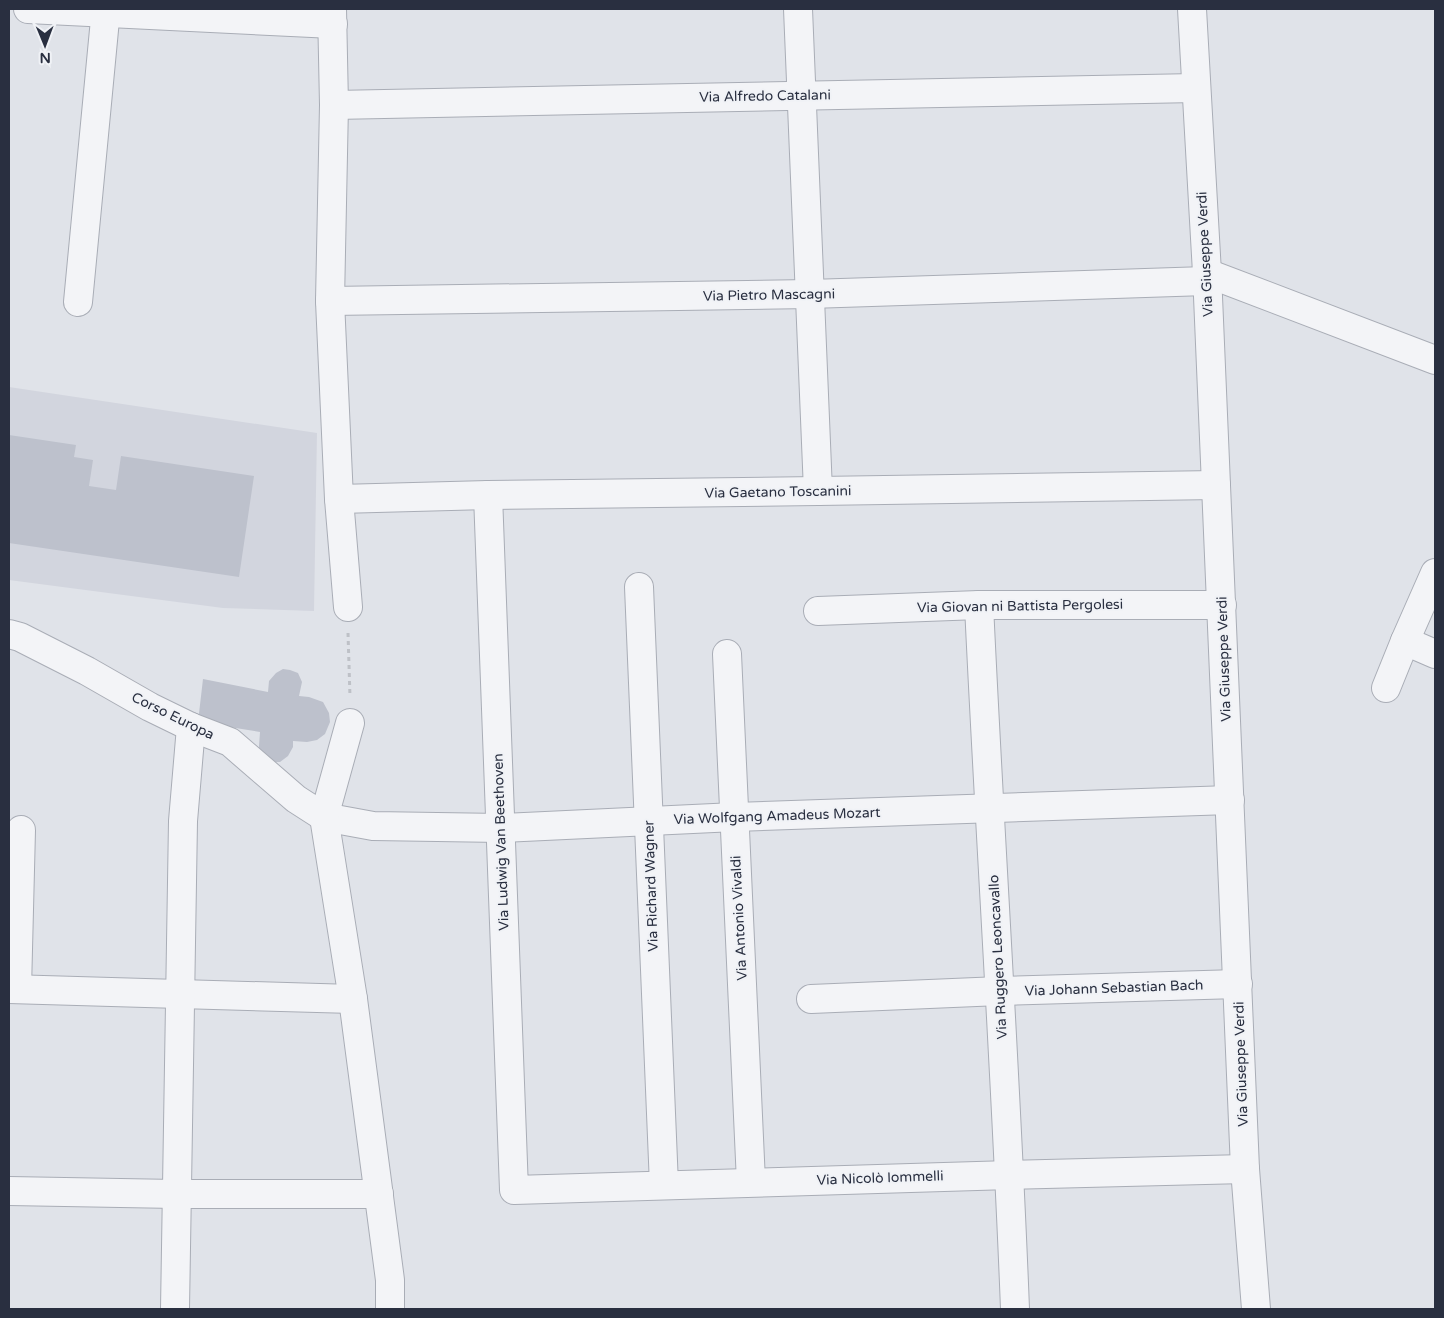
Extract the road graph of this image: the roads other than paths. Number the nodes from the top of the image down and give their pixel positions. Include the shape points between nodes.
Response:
1 (28, 9) edge
2 (798, 9) edge
3 (1192, 9) edge
4 (106, 11) edge
5 (333, 16) edge
6 (1196, 88) junction
7 (802, 96) junction
8 (334, 105) junction
9 (1207, 277) junction
10 (810, 294) junction
11 (330, 300) junction
12 (78, 302) dead end
13 (1435, 360) edge
14 (1216, 484) junction
15 (818, 492) junction
16 (488, 495) junction
17 (339, 499) junction
18 (1435, 573) edge
19 (639, 587) dead end
20 (979, 605) junction
21 (1222, 605) junction
22 (348, 607) road end
23 (818, 611) dead end
24 (9, 634) edge
25 (1405, 641) junction
26 (728, 654) dead end
27 (1435, 654) edge
28 (1386, 688) dead end
29 (350, 723) road end
30 (191, 727) junction
31 (1230, 800) junction
32 (989, 808) junction
33 (324, 816) junction
34 (735, 817) junction
35 (648, 821) junction
36 (501, 828) junction
37 (21, 830) dead end
38 (1238, 984) junction
39 (13, 989) edge
40 (1000, 991) junction
41 (181, 994) junction
42 (353, 1000) junction
43 (811, 1000) dead end
44 (1246, 1169) junction
45 (1010, 1175) junction
46 (751, 1182) junction
47 (664, 1185) junction
48 (514, 1190) joint
49 (9, 1191) edge
50 (176, 1194) junction
51 (379, 1194) junction
52 (175, 1309) edge
53 (390, 1309) edge
54 (1016, 1309) edge
55 (1256, 1309) edge

1 - 4 street
2 - 7 street
3 - 6 street, Via Giuseppe Verdi
4 - 5 street
4 - 12 street
5 - 8 street
6 - 7 street, Via Alfredo Catalani
6 - 9 street, Via Giuseppe Verdi
7 - 8 street, Via Alfredo Catalani
7 - 10 street
8 - 11 street
9 - 10 street, Via Pietro Mascagni
9 - 13 street
9 - 14 street, Via Giuseppe Verdi
10 - 11 street, Via Pietro Mascagni
10 - 15 street
11 - 17 street
14 - 15 street, Via Gaetano Toscanini
14 - 21 street, Via Giuseppe Verdi
15 - 16 street, Via Gaetano Toscanini
16 - 17 street, Via Gaetano Toscanini
16 - 36 street, Via Ludwig Van Beethoven
17 - 22 street
18 - 25 street
19 - 35 street, Via Richard Wagner
20 - 21 street, Via Giovan ni Battista Pergolesi
20 - 23 street, Via Giovan ni Battista Pergolesi
20 - 32 street, Via Ruggero Leoncavallo
21 - 31 street, Via Giuseppe Verdi
24 - 30 street, Corso Europa via 87,671
25 - 27 street
25 - 28 street
26 - 34 street, Via Antonio Vivaldi
29 - 33 street
30 - 33 street, Corso Europa via 230,742 296,799
30 - 41 street via 184,821
31 - 32 street, Via Wolfgang Amadeus Mozart
31 - 38 street, Via Giuseppe Verdi
32 - 34 street, Via Wolfgang Amadeus Mozart
32 - 40 street, Via Ruggero Leoncavallo
33 - 36 street, Via Wolfgang Amadeus Mozart via 373,826
33 - 42 street
34 - 35 street, Via Wolfgang Amadeus Mozart
34 - 46 street, Via Antonio Vivaldi
35 - 36 street, Via Wolfgang Amadeus Mozart
35 - 47 street, Via Richard Wagner
36 - 48 street, Via Ludwig Van Beethoven
37 - 39 street
38 - 40 street, Via Johann Sebastian Bach
38 - 44 street, Via Giuseppe Verdi
39 - 41 street
40 - 43 street, Via Johann Sebastian Bach
40 - 45 street, Via Ruggero Leoncavallo
41 - 42 street
41 - 50 street
42 - 51 street
44 - 45 street, Via Nicolò Iommelli
44 - 55 street, Via Giuseppe Verdi
45 - 46 street, Via Nicolò Iommelli
45 - 54 street, Via Ruggero Leoncavallo
46 - 47 street, Via Nicolò Iommelli
47 - 48 street, Via Nicolò Iommelli
49 - 50 street
50 - 51 street
50 - 52 street
51 - 53 street via 390,1280

